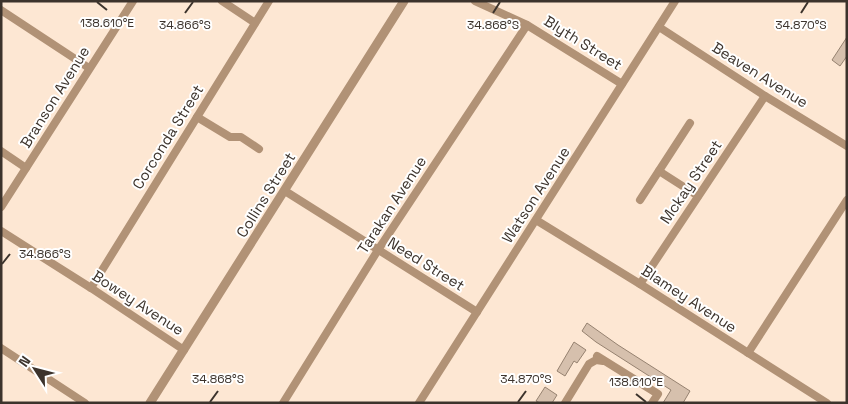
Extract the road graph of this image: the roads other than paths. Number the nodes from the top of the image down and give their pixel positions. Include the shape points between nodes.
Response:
1 (133, 1) edge
2 (222, 1) edge
3 (269, 1) edge
4 (404, 1) edge
5 (474, 1) edge
6 (676, 1) edge
7 (1, 10) edge
8 (255, 23) junction
9 (527, 25) junction
10 (659, 27) junction
11 (89, 68) junction
12 (622, 84) junction
13 (765, 96) junction
14 (197, 117) junction
15 (690, 123) dead end
16 (847, 146) edge
17 (259, 149) dead end
18 (1, 151) edge
19 (26, 168) junction
20 (659, 171) junction
21 (285, 192) junction
22 (698, 196) junction
23 (640, 200) dead end
24 (847, 200) edge
25 (1, 207) edge
26 (536, 220) junction
27 (1, 232) edge
28 (378, 250) junction
29 (640, 284) junction
30 (91, 288) junction
31 (477, 312) junction
32 (1, 348) edge
33 (184, 350) junction
34 (748, 353) junction
35 (597, 356) dead end
36 (604, 361) junction
37 (85, 402) edge
38 (150, 403) edge
39 (283, 403) edge
40 (419, 403) edge
41 (565, 403) edge
42 (652, 403) edge
43 (827, 403) edge

1 - 11 street, Branson Avenue
2 - 8 street
3 - 8 street, Corconda Street
4 - 21 street, Collins Street
5 - 9 street, Blyth Street
6 - 10 street, Watson Avenue
7 - 11 street
8 - 14 street, Corconda Street
9 - 12 street, Blyth Street
9 - 28 street, Tarakan Avenue
10 - 12 street, Watson Avenue
10 - 13 street, Beaven Avenue
11 - 19 street, Branson Avenue
12 - 26 street, Watson Avenue
13 - 16 street, Beaven Avenue
13 - 22 street, Mckay Street
14 - 17 street via 230,137 241,137
14 - 30 street, Corconda Street
15 - 20 street
18 - 19 street
19 - 25 street, Branson Avenue
20 - 22 street
20 - 23 street
21 - 28 street, Need Street
21 - 33 street, Collins Street
22 - 29 street, Mckay Street
24 - 34 street
26 - 29 street, Blamey Avenue
26 - 31 street, Watson Avenue
27 - 30 street, Bowey Avenue
28 - 31 street, Need Street
28 - 39 street, Tarakan Avenue
29 - 34 street, Blamey Avenue
30 - 33 street, Bowey Avenue
31 - 40 street, Watson Avenue
32 - 37 street
33 - 38 street, Collins Street
34 - 43 street, Blamey Avenue
35 - 36 street
36 - 41 street via 596,360 589,364
36 - 42 street via 658,394

